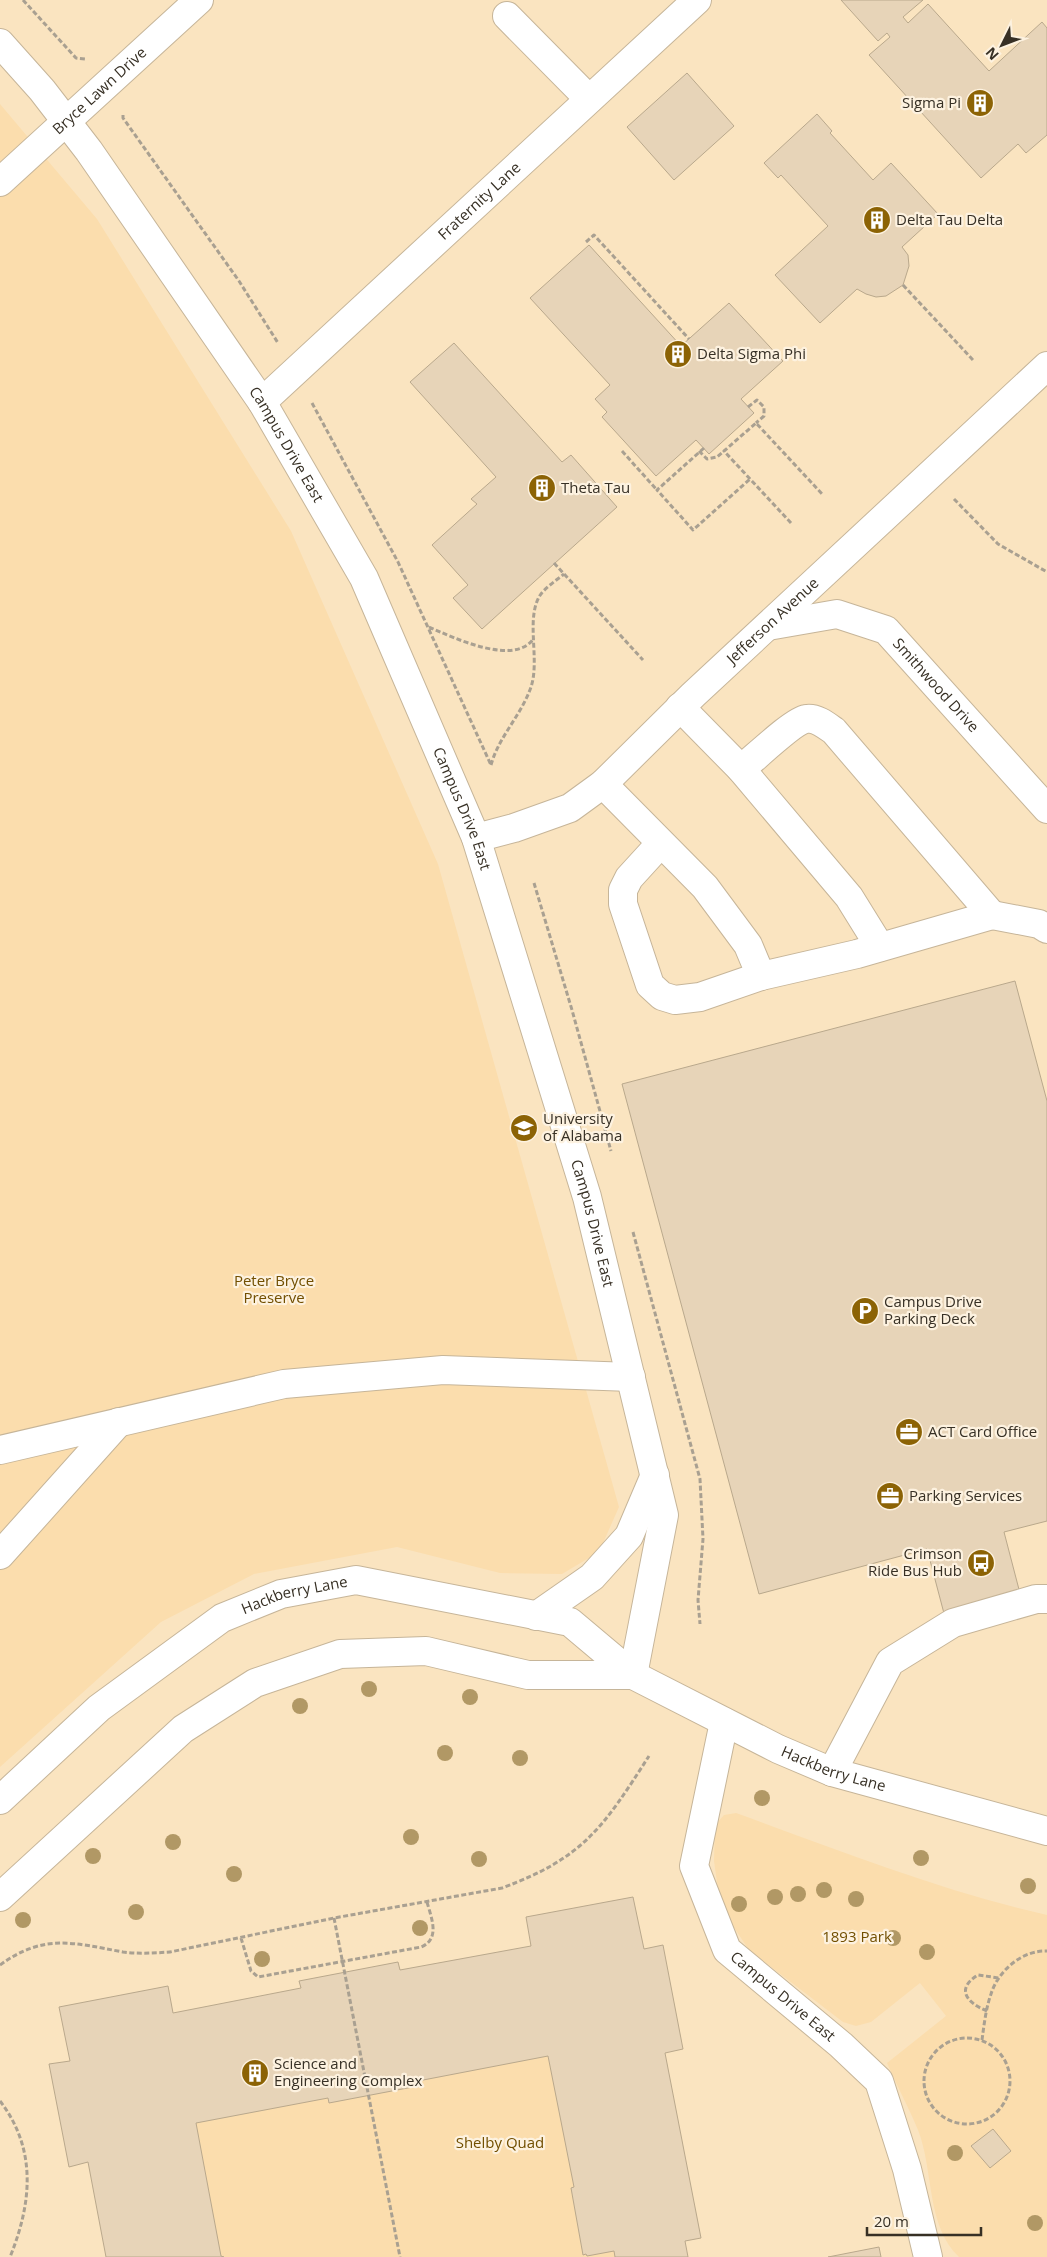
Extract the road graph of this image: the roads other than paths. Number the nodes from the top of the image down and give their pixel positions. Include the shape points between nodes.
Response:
1 (199, 0) edge
2 (697, 0) edge
3 (508, 16) dead end
4 (0, 43) edge
5 (589, 98) junction
6 (66, 120) junction
7 (0, 182) edge
8 (1047, 366) edge
9 (262, 402) junction
10 (768, 626) junction
11 (680, 707) junction
12 (741, 769) junction
13 (603, 784) junction
14 (1047, 809) edge
15 (476, 838) junction
16 (660, 844) junction
17 (992, 915) junction
18 (1047, 929) edge
19 (880, 947) junction
20 (761, 976) junction
21 (631, 1377) junction
22 (119, 1422) junction
23 (0, 1450) edge
24 (655, 1475) junction
25 (0, 1555) edge
26 (1047, 1599) edge
27 (536, 1616) junction
28 (633, 1675) junction
29 (724, 1722) junction
30 (832, 1772) junction
31 (0, 1800) edge
32 (1047, 1831) edge
33 (0, 1897) edge
34 (928, 2257) edge

1 - 6 street, Bryce Lawn Drive
2 - 5 street, Fraternity Lane
3 - 5 street
4 - 6 street, Campus Drive East
5 - 9 street, Fraternity Lane
6 - 7 street, Bryce Lawn Drive
6 - 9 street, Campus Drive East
8 - 10 street, Jefferson Avenue
9 - 15 street, Campus Drive East via 364,578
10 - 11 street, Jefferson Avenue
10 - 14 street, Smithwood Drive via 837,614 886,630
11 - 12 street
11 - 13 street, Jefferson Avenue
12 - 17 street via 790,729 806,719 816,720 834,731
12 - 19 street via 849,897
13 - 15 street, Jefferson Avenue via 570,808
13 - 16 street
15 - 21 street, Campus Drive East via 588,1197
16 - 20 street via 705,887 748,945
16 - 20 street via 629,878 623,890 624,904 650,986 662,996 675,1000 700,997
17 - 18 street via 1039,924
17 - 19 street
19 - 20 street
21 - 22 street via 443,1370 284,1384
21 - 24 street, Campus Drive East
22 - 23 street
22 - 25 street
24 - 27 street via 629,1536 592,1577
24 - 28 street, Campus Drive East via 664,1515
26 - 30 street via 1036,1599 954,1623 890,1662
27 - 28 street, Hackberry Lane via 570,1622
27 - 31 street, Hackberry Lane via 356,1580 281,1594 222,1618 99,1708
28 - 29 street, Hackberry Lane
28 - 33 street, Hackberry Lane via 528,1675 426,1651 340,1654 255,1683 183,1729
29 - 30 street, Hackberry Lane
29 - 34 street, Campus Drive East via 694,1866 726,1950 841,2045 879,2081 907,2169
30 - 32 street, Hackberry Lane

